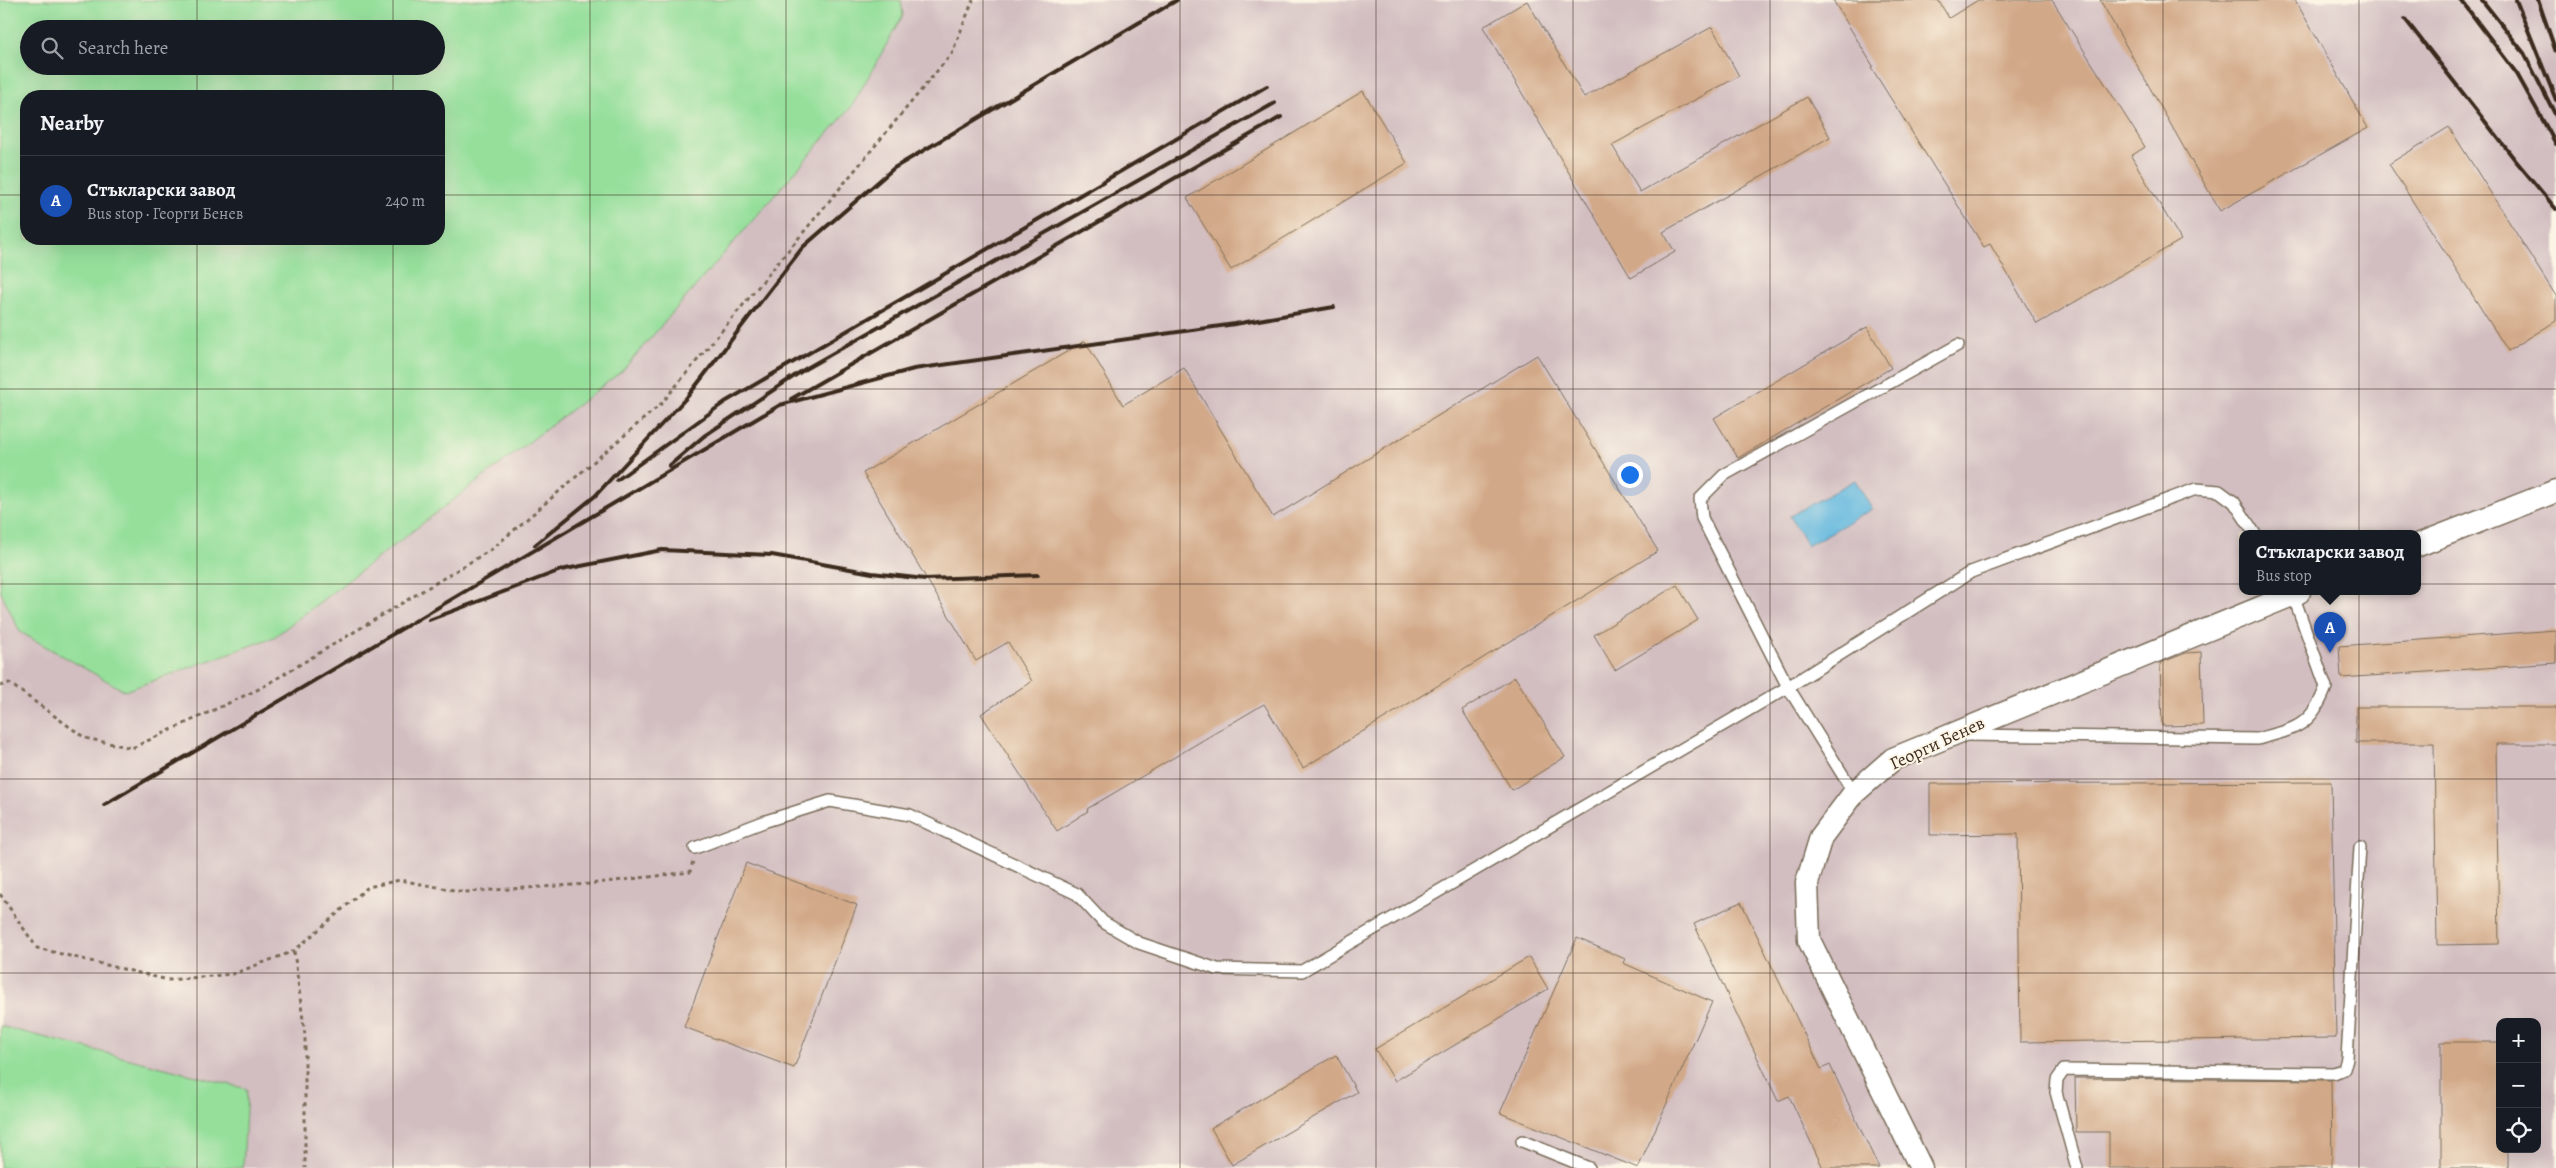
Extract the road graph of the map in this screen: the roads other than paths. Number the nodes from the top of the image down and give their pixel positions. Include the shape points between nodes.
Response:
1 (1958, 345) dead end
2 (2556, 490) edge
3 (2252, 530) edge
4 (2421, 544) edge
5 (2288, 595) edge
6 (2296, 595) edge
7 (1788, 687) junction
8 (1951, 735) junction
9 (1854, 793) junction
10 (2360, 847) dead end
11 (696, 848) road end
12 (1522, 1141) dead end
13 (1589, 1168) edge
14 (1921, 1168) edge
15 (2077, 1168) edge

1 - 7 lane via 1724,475 1700,499 1702,518
2 - 4 street
3 - 7 lane via 2234,502 2219,491 2196,489 1971,572
5 - 8 street, Георги Бенев
6 - 8 lane via 2326,687 2319,706 2295,729 2257,739
7 - 9 lane
7 - 11 lane via 1302,971 1217,969 1139,943 1103,922 1077,894 910,815 830,801
8 - 9 street, Георги Бенев via 1893,759
9 - 14 street, Георги Бенев via 1821,837 1807,883 1809,940
10 - 15 lane via 2344,1069 2334,1073 2064,1070 2057,1080 2056,1092
12 - 13 lane

